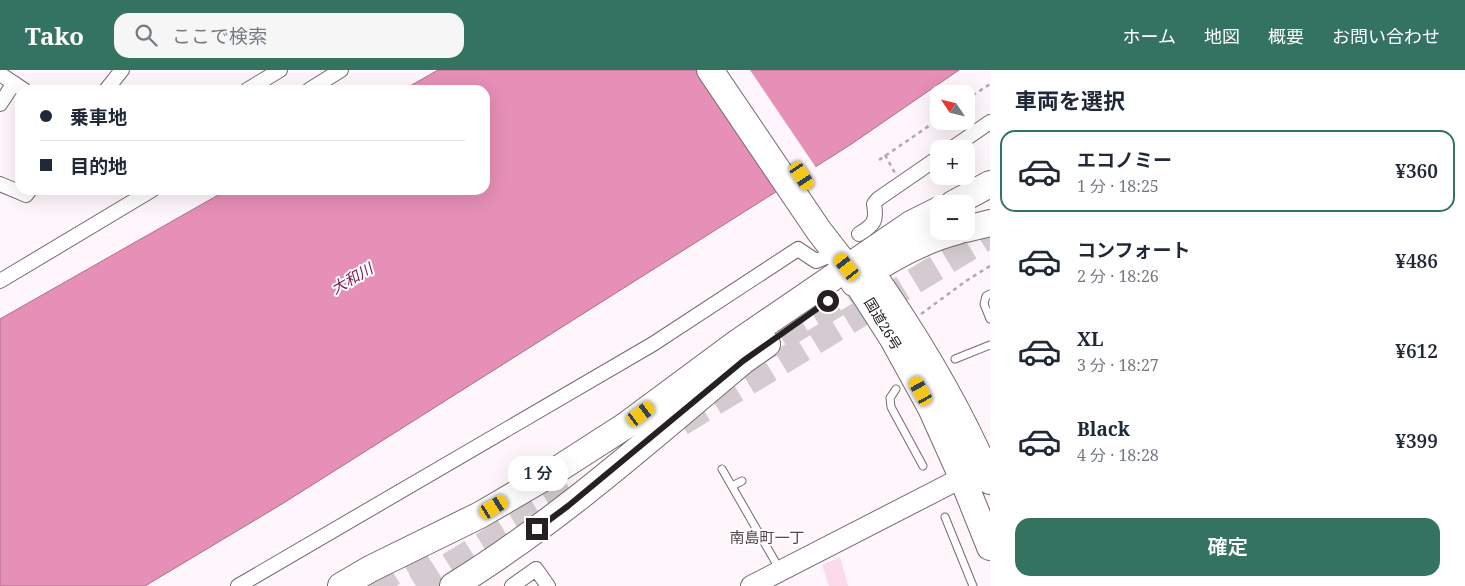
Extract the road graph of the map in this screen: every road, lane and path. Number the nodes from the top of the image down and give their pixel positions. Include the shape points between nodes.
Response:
1 (122, 70) edge
2 (280, 70) edge
3 (341, 70) edge
4 (710, 70) edge
5 (730, 70) edge
6 (0, 74) edge
7 (990, 84) edge
8 (16, 85) edge
9 (110, 85) edge
10 (255, 85) edge
11 (318, 85) edge
12 (15, 91) edge
13 (975, 94) edge
14 (0, 104) edge
15 (990, 122) edge
16 (930, 125) edge
17 (964, 140) edge
18 (885, 156) junction
19 (879, 160) dead end
20 (930, 163) edge
21 (901, 183) junction
22 (0, 184) edge
23 (990, 184) edge
24 (15, 190) edge
25 (144, 195) edge
26 (970, 195) edge
27 (930, 214) edge
28 (990, 224) edge
29 (826, 226) junction
30 (975, 227) edge
31 (933, 240) edge
32 (854, 262) junction
33 (990, 266) edge
34 (0, 281) edge
35 (990, 294) edge
36 (916, 318) dead end
37 (990, 319) edge
38 (990, 345) edge
39 (954, 359) dead end
40 (896, 389) dead end
41 (923, 466) dead end
42 (722, 469) dead end
43 (982, 472) edge
44 (742, 480) dead end
45 (732, 486) junction
46 (945, 517) dead end
47 (990, 547) edge
48 (780, 570) junction
49 (238, 586) edge
50 (341, 586) edge
51 (453, 586) edge
52 (512, 586) edge
53 (548, 586) edge
54 (751, 586) edge
55 (973, 586) edge

1 - 9 street
2 - 10 street
3 - 11 street
4 - 29 highway, 国道26号
5 - 29 highway, 国道26号
6 - 8 street
7 - 13 path
12 - 14 street
15 - 17 street
16 - 18 path
18 - 19 path
18 - 21 path
20 - 21 street
21 - 32 street via 874,204 876,217
22 - 24 street
23 - 26 highway
25 - 34 street
27 - 32 highway
28 - 30 highway
29 - 32 highway, 国道26号
31 - 32 highway
32 - 43 highway, 国道26号 via 915,336 937,374
32 - 49 street via 816,261 798,249 653,344
32 - 50 highway via 625,426 552,473 480,515
32 - 51 highway via 743,361 568,506 491,563
33 - 36 path
35 - 37 lane via 984,304
38 - 39 lane
40 - 41 lane via 890,398 891,407
42 - 45 lane
43 - 47 highway, 国道26号
43 - 48 street
44 - 45 lane
45 - 48 lane
46 - 55 lane
48 - 54 street
52 - 53 street via 536,569

